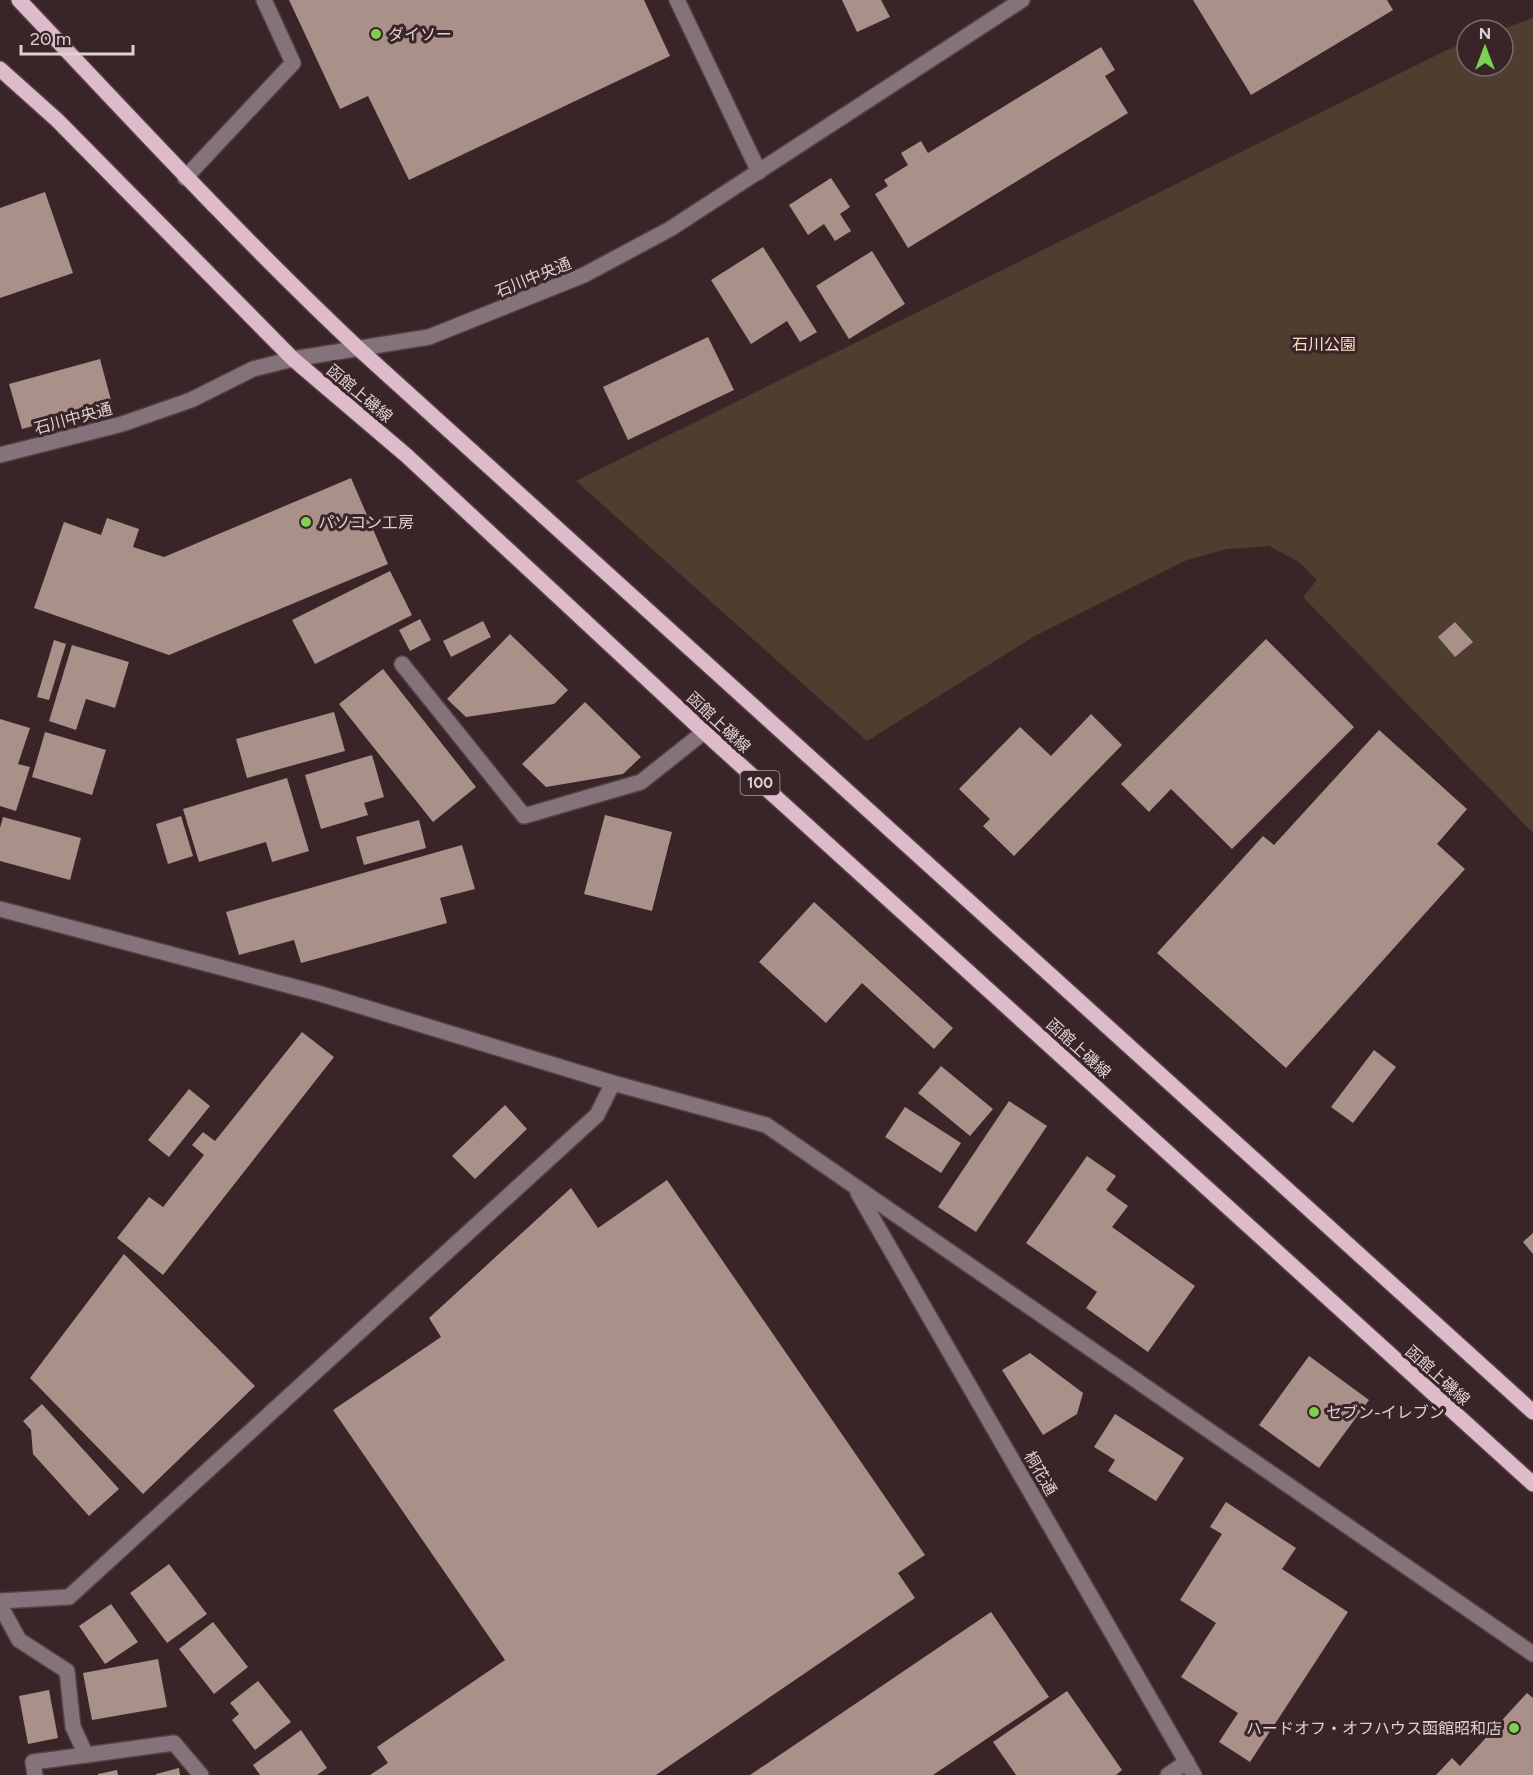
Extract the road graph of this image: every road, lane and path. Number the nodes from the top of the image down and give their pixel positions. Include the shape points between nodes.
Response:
1 (19, 0) edge
2 (264, 0) edge
3 (677, 0) edge
4 (1022, 0) edge
5 (0, 69) edge
6 (759, 172) junction
7 (185, 178) junction
8 (359, 349) junction
9 (293, 359) junction
10 (0, 455) edge
11 (402, 663) dead end
12 (704, 732) junction
13 (0, 909) edge
14 (614, 1083) junction
15 (856, 1190) junction
16 (1533, 1412) edge
17 (1533, 1484) edge
18 (0, 1603) edge
19 (1533, 1654) edge
20 (86, 1755) junction
21 (1190, 1769) edge
22 (35, 1775) edge
23 (201, 1775) edge
24 (1168, 1775) edge

1 - 7 main road, 函館上磯線
2 - 7 street via 293,63
3 - 6 street
4 - 6 street, 石川中央通
5 - 9 main road, 函館上磯線 / 100 via 57,120
6 - 8 street, 石川中央通 via 670,229 584,275 429,337
7 - 8 main road, 函館上磯線
8 - 9 street, 石川中央通
8 - 16 main road, 函館上磯線
9 - 10 street, 石川中央通 via 254,369 191,400 122,424
9 - 12 main road, 函館上磯線 / 100 via 407,456
11 - 12 street via 524,816 641,782
12 - 17 main road, 函館上磯線 / 100
13 - 14 street via 321,994
14 - 15 street via 766,1125
14 - 18 street via 597,1115 69,1597
15 - 19 street via 1034,1308
15 - 21 street, 桐花通
18 - 20 street via 19,1640 67,1671 73,1727
20 - 22 street via 33,1762
20 - 23 street via 174,1743
21 - 24 street

